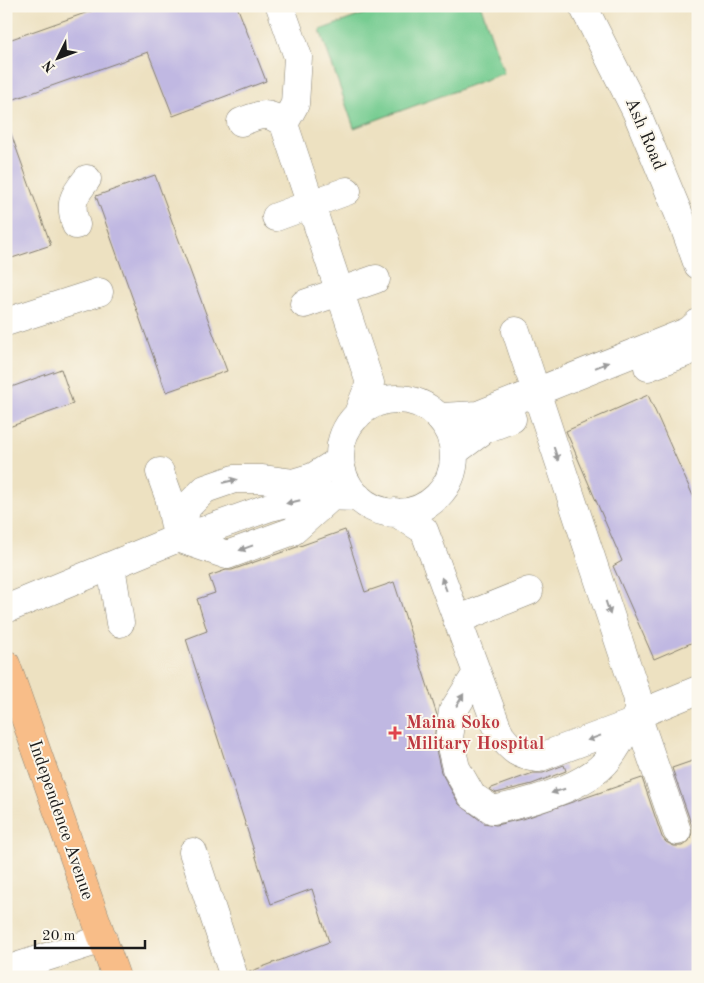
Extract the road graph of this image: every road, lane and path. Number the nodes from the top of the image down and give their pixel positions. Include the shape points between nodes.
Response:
1 (280, 6) edge
2 (583, 6) edge
3 (241, 122) dead end
4 (284, 124) junction
5 (87, 179) dead end
6 (347, 191) dead end
7 (311, 204) junction
8 (276, 217) dead end
9 (76, 225) dead end
10 (698, 265) edge
11 (376, 278) dead end
12 (99, 292) dead end
13 (340, 292) junction
14 (304, 304) dead end
15 (6, 322) edge
16 (698, 323) edge
17 (516, 332) dead end
18 (698, 348) edge
19 (370, 384) junction
20 (396, 400) junction
21 (538, 400) junction
22 (357, 416) junction
23 (441, 417) junction
24 (454, 452) junction
25 (340, 460) junction
26 (200, 494) junction
27 (358, 497) junction
28 (395, 512) junction
29 (178, 538) junction
30 (111, 566) junction
31 (529, 591) dead end
32 (6, 609) edge
33 (457, 620) junction
34 (120, 623) dead end
35 (6, 664) edge
36 (477, 673) junction
37 (698, 690) edge
38 (634, 720) junction
39 (677, 831) dead end
40 (193, 852) dead end
41 (103, 939) junction
42 (6, 970) edge
43 (116, 977) edge
44 (234, 977) edge

1 - 4 street via 298,57 295,104
2 - 10 street, Ash Road via 636,111
3 - 4 street via 262,114 276,117
4 - 7 street
5 - 9 street via 74,195 71,210
6 - 7 street
7 - 8 street
7 - 13 street
11 - 13 street
12 - 15 street
13 - 14 street
13 - 19 street
21 -> 16 street via 689,331
17 - 21 street
18 - 21 street
19 - 20 street
19 - 22 street
20 - 22 street via 382,401
20 - 23 street via 426,406
21 - 23 street via 478,415
21 - 24 street via 485,429
21 -> 38 street via 637,696 639,705
22 - 25 street via 347,431
23 - 24 street via 450,434
24 - 28 street via 453,467 438,495 425,505
26 -> 25 street via 205,489 234,479 293,483 313,477
25 - 27 street via 344,478
26 - 29 street via 187,507
26 - 29 street via 185,489 160,472
27 - 28 street via 366,505
27 -> 29 street via 331,497 293,530 226,555
33 -> 28 street via 424,530
29 - 30 street
30 - 32 street
30 - 34 street
31 - 33 street
33 - 36 street
35 - 41 main road, Independence Avenue
38 -> 36 street via 538,758 526,757 512,750 500,735
38 -> 36 street via 605,763 576,785 493,810 472,796 456,768 449,738 453,711
37 - 38 street
38 - 39 street
40 - 44 street
41 - 42 street
41 - 43 main road, Independence Avenue

